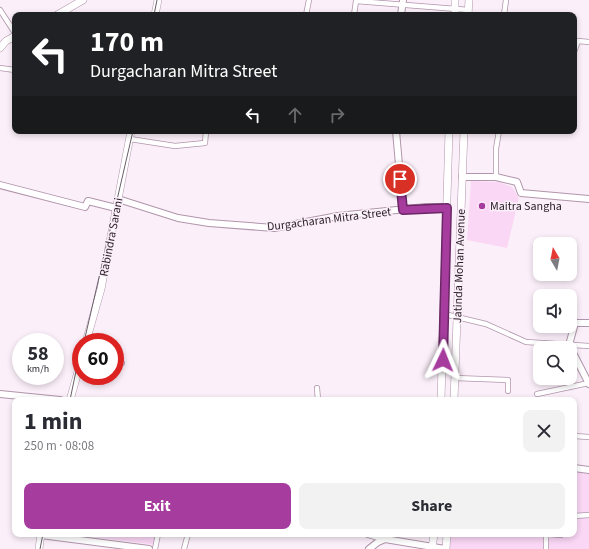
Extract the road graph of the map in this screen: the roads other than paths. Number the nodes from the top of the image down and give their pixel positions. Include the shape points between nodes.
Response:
1 (83, 0) edge
2 (158, 0) edge
3 (310, 0) edge
4 (456, 0) edge
5 (469, 0) edge
6 (506, 0) edge
7 (403, 3) edge
8 (0, 10) edge
9 (62, 12) edge
10 (155, 12) edge
11 (307, 12) edge
12 (354, 12) edge
13 (455, 12) edge
14 (468, 12) edge
15 (504, 12) edge
16 (12, 30) edge
17 (3, 40) edge
18 (589, 42) edge
19 (577, 44) edge
20 (0, 48) edge
21 (0, 68) edge
22 (12, 70) edge
23 (131, 134) edge
24 (206, 134) edge
25 (396, 134) edge
26 (449, 134) edge
27 (464, 134) edge
28 (499, 134) edge
29 (130, 139) junction
30 (462, 177) junction
31 (496, 177) junction
32 (0, 185) edge
33 (118, 199) junction
34 (589, 199) edge
35 (116, 208) junction
36 (447, 208) junction
37 (403, 210) junction
38 (444, 314) junction
39 (457, 317) junction
40 (589, 323) edge
41 (89, 333) edge
42 (570, 341) edge
43 (533, 342) edge
44 (577, 345) edge
45 (589, 346) edge
46 (577, 360) edge
47 (455, 378) junction
48 (589, 383) edge
49 (74, 385) edge
50 (317, 388) dead end
51 (508, 391) dead end
52 (0, 394) edge
53 (537, 394) dead end
54 (30, 397) edge
55 (71, 397) edge
56 (318, 397) edge
57 (441, 397) edge
58 (454, 397) edge
59 (577, 436) edge
60 (589, 437) edge
61 (577, 468) edge
62 (589, 470) edge
63 (589, 515) edge
64 (577, 516) edge
65 (41, 537) edge
66 (56, 537) edge
67 (157, 537) edge
68 (187, 537) edge
69 (378, 537) edge
70 (434, 537) edge
71 (446, 537) edge
72 (546, 537) edge
73 (385, 539) junction
74 (433, 548) edge
75 (39, 549) edge
76 (149, 549) edge
77 (155, 549) edge
78 (184, 549) edge
79 (369, 549) edge
80 (445, 549) edge
81 (546, 549) edge

1 - 9 main road
2 - 10 main road
3 - 11 street
4 - 13 main road
5 - 14 main road
6 - 15 street
7 - 12 street via 356,1
7 - 13 street
8 - 16 street
17 - 20 main road
18 - 19 street via 578,42
21 - 22 street
23 - 29 main road, Rabindra Sarani
24 - 29 street via 205,143 175,146
25 - 37 street
26 - 36 main road
27 - 30 main road, Jatinda Mohan Avenue
28 - 31 street via 496,149
29 - 33 main road, Rabindra Sarani
30 - 31 street
30 - 39 main road, Jatinda Mohan Avenue
31 - 34 street via 517,182 521,193
32 - 35 street via 85,207 88,201
33 - 35 main road, Rabindra Sarani
33 - 37 street, Durgacharan Mitra Street via 178,218 209,224 274,228 338,216
35 - 41 main road, Rabindra Sarani via 101,289
36 - 37 street, Durgacharan Mitra Street
36 - 38 main road
38 - 39 street
38 - 57 main road
39 - 43 street via 486,324 526,342
39 - 47 main road, Jatinda Mohan Avenue
40 - 42 street via 575,323
44 - 45 street
46 - 48 street
47 - 51 street via 508,380
47 - 58 main road, Jatinda Mohan Avenue
48 - 53 street
49 - 55 main road
50 - 56 street
52 - 54 street
59 - 60 street
61 - 62 street
63 - 64 street
65 - 75 main road
66 - 76 street
67 - 77 street
68 - 78 street
69 - 73 street
70 - 74 main road
71 - 80 main road
72 - 81 street
73 - 74 street
73 - 79 street
74 - 80 street

